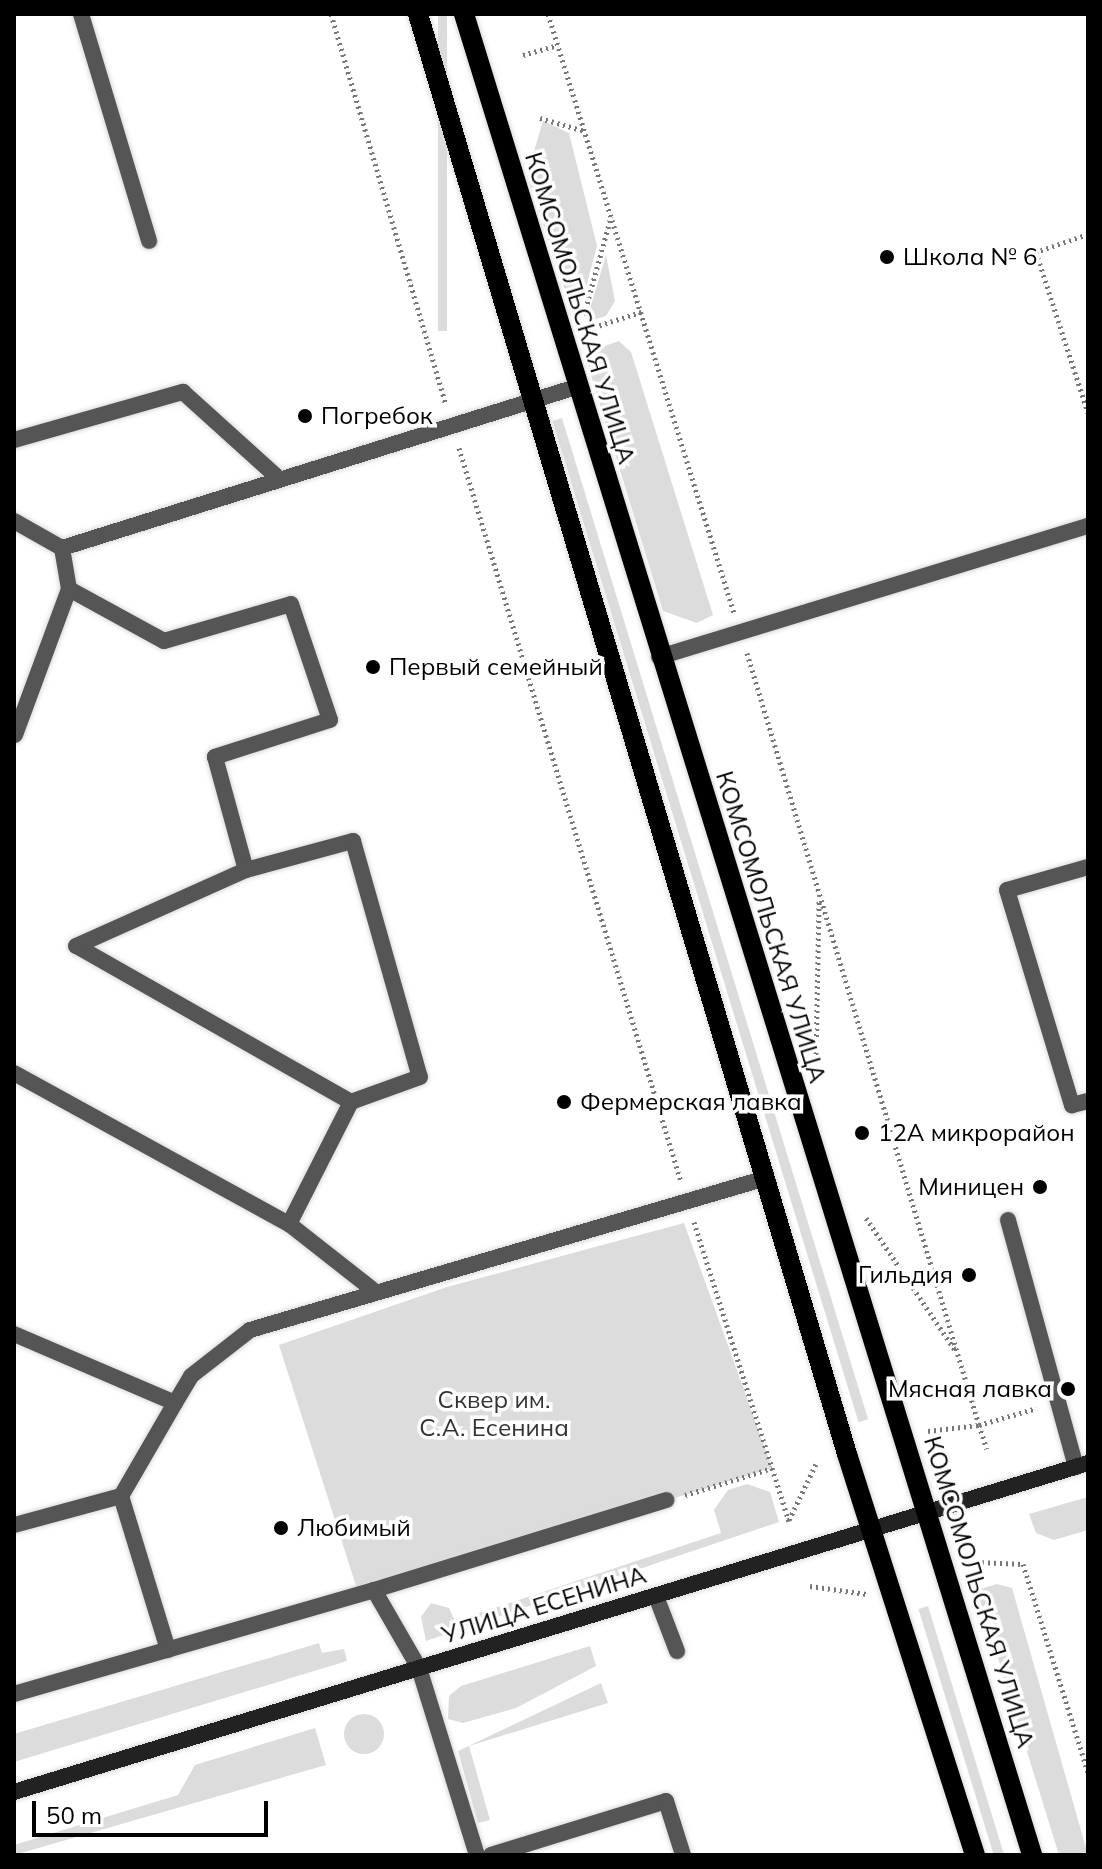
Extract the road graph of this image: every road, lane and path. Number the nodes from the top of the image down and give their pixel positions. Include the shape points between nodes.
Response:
1 (81, 14) edge
2 (331, 14) edge
3 (418, 14) edge
4 (464, 14) edge
5 (548, 14) edge
6 (558, 45) junction
7 (523, 55) dead end
8 (540, 118) dead end
9 (585, 131) junction
10 (611, 216) junction
11 (1088, 234) edge
12 (149, 241) dead end
13 (641, 312) junction
14 (576, 387) junction
15 (537, 398) junction
16 (1088, 413) edge
17 (452, 423) junction
18 (14, 440) edge
19 (276, 476) junction
20 (14, 521) edge
21 (1088, 526) edge
22 (62, 548) junction
23 (69, 589) junction
24 (741, 633) junction
25 (659, 657) junction
26 (15, 735) edge
27 (1088, 867) edge
28 (246, 870) junction
29 (819, 893) junction
30 (816, 1060) dead end
31 (14, 1073) edge
32 (1088, 1101) edge
33 (351, 1102) junction
34 (766, 1178) junction
35 (687, 1200) junction
36 (866, 1218) dead end
37 (1008, 1220) dead end
38 (289, 1224) junction
39 (372, 1289) junction
40 (14, 1334) edge
41 (958, 1354) junction
42 (175, 1403) junction
43 (979, 1425) junction
44 (928, 1431) dead end
45 (987, 1449) dead end
46 (816, 1464) dead end
47 (1082, 1465) edge
48 (772, 1468) junction
49 (121, 1496) junction
50 (666, 1500) joint
51 (930, 1513) junction
52 (14, 1525) edge
53 (870, 1530) junction
54 (976, 1562) dead end
55 (810, 1586) dead end
56 (374, 1590) junction
57 (867, 1594) dead end
58 (656, 1596) junction
59 (168, 1650) junction
60 (677, 1651) dead end
61 (419, 1668) junction
62 (14, 1694) edge
63 (1088, 1773) edge
64 (14, 1792) edge
65 (477, 1855) edge
66 (491, 1855) edge
67 (683, 1855) edge
68 (975, 1855) edge
69 (1032, 1855) edge

1 - 12 lane
2 - 17 path
3 - 15 main road
4 - 14 main road, КОМСОМОЛЬСКАЯ УЛИЦА
5 - 6 path
6 - 7 path
6 - 9 path
8 - 9 path
9 - 10 path
10 - 13 path
10 - 13 path via 579,332
11 - 16 path via 1036,252
13 - 24 path
14 - 15 lane
14 - 25 main road, КОМСОМОЛЬСКАЯ УЛИЦА
15 - 17 lane
15 - 34 main road
17 - 19 lane
17 - 35 path
18 - 19 lane via 183,392
19 - 22 lane
20 - 22 lane
21 - 24 lane
22 - 23 lane
23 - 26 lane
23 - 28 lane via 164,641 291,604 330,720 215,757
24 - 25 lane
24 - 29 path
25 - 51 main road, КОМСОМОЛЬСКАЯ УЛИЦА
27 - 32 lane via 1007,890 1072,1105
28 - 33 lane via 353,841 420,1077
28 - 33 lane via 76,946
29 - 30 path
29 - 41 path
31 - 38 lane
33 - 38 lane
34 - 35 lane
34 - 53 main road
35 - 39 lane
35 - 48 path
36 - 41 path
37 - 47 lane
38 - 39 lane
39 - 42 lane via 250,1330 191,1376
40 - 42 lane
41 - 43 path
42 - 49 lane
43 - 44 path
43 - 45 path
46 - 48 path via 789,1521
47 - 51 street, УЛИЦА ЕСЕНИНА
48 - 50 path
49 - 52 lane
49 - 59 lane
50 - 56 lane
51 - 53 street, УЛИЦА ЕСЕНИНА
51 - 69 main road, КОМСОМОЛЬСКАЯ УЛИЦА
53 - 58 street, УЛИЦА ЕСЕНИНА
53 - 68 main road
54 - 63 path via 1023,1564
55 - 57 path
56 - 59 lane
56 - 61 lane
58 - 60 lane
58 - 61 street, УЛИЦА ЕСЕНИНА
59 - 62 lane
61 - 64 street, УЛИЦА ЕСЕНИНА
61 - 65 lane
66 - 67 lane via 666,1801

